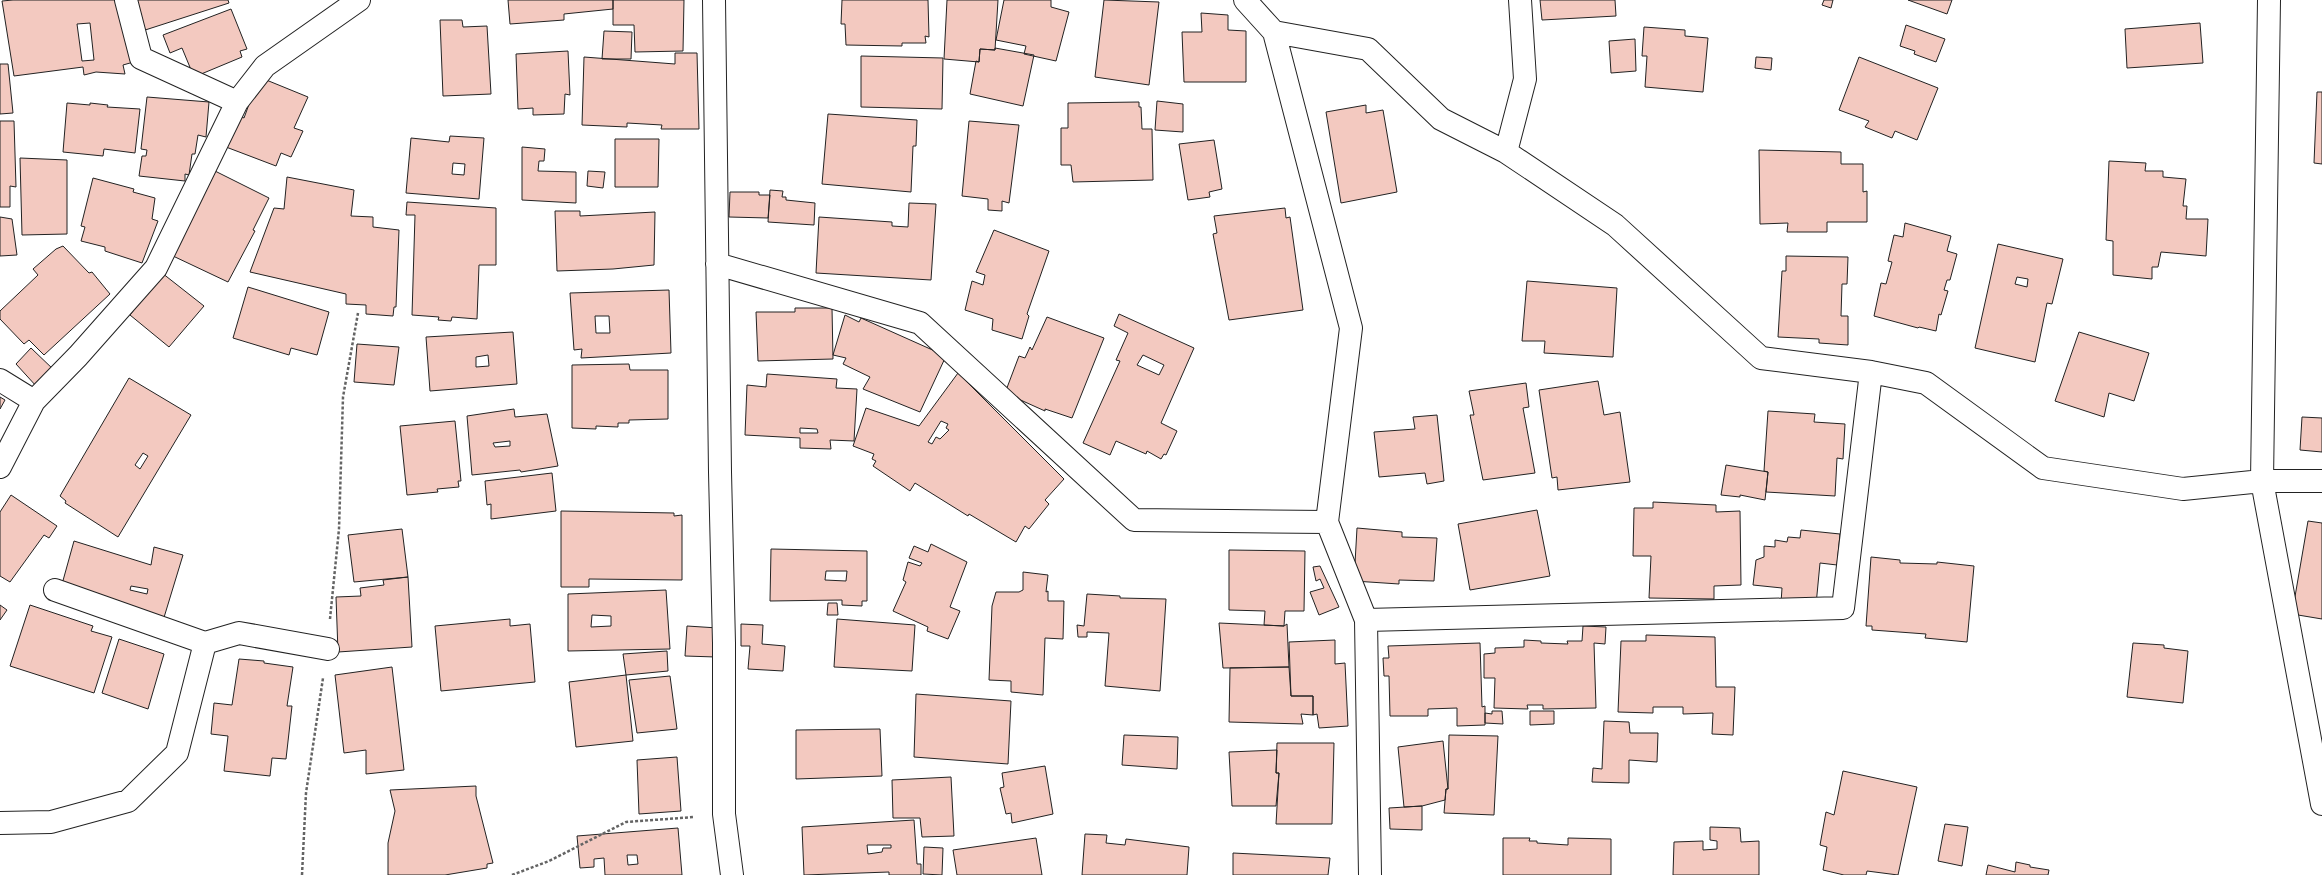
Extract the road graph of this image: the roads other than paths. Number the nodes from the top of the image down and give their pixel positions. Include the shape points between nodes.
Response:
1 (126, 0) edge
2 (359, 0) edge
3 (714, 0) edge
4 (1245, 0) edge
5 (1520, 0) edge
6 (2269, 0) edge
7 (1274, 32) junction
8 (237, 102) junction
9 (1506, 152) junction
10 (717, 264) junction
11 (1871, 372) junction
12 (0, 380) edge
13 (34, 401) junction
14 (0, 467) edge
15 (2262, 481) junction
16 (2322, 482) edge
17 (1327, 522) junction
18 (54, 590) dead end
19 (1366, 620) junction
20 (205, 643) junction
21 (328, 649) road end
22 (2322, 804) edge
23 (0, 823) edge
24 (732, 875) edge
25 (1370, 875) edge

1 - 8 street via 141,58
2 - 8 street via 265,66
3 - 10 street
4 - 7 street
5 - 9 street via 1524,79
6 - 15 street
7 - 9 street via 1368,49 1441,119
7 - 17 street via 1351,328
8 - 13 street via 156,268 78,356
9 - 11 street via 1615,225 1761,358
10 - 17 street via 920,323 1134,520
10 - 24 street via 724,643 724,814
11 - 15 street via 1926,383 2043,468 2183,488
11 - 19 street via 1843,608
12 - 13 street
13 - 14 street
15 - 16 street
15 - 22 street
17 - 19 street
18 - 20 street
19 - 25 street
20 - 21 street via 239,633
20 - 23 street via 177,753 128,801 51,822

